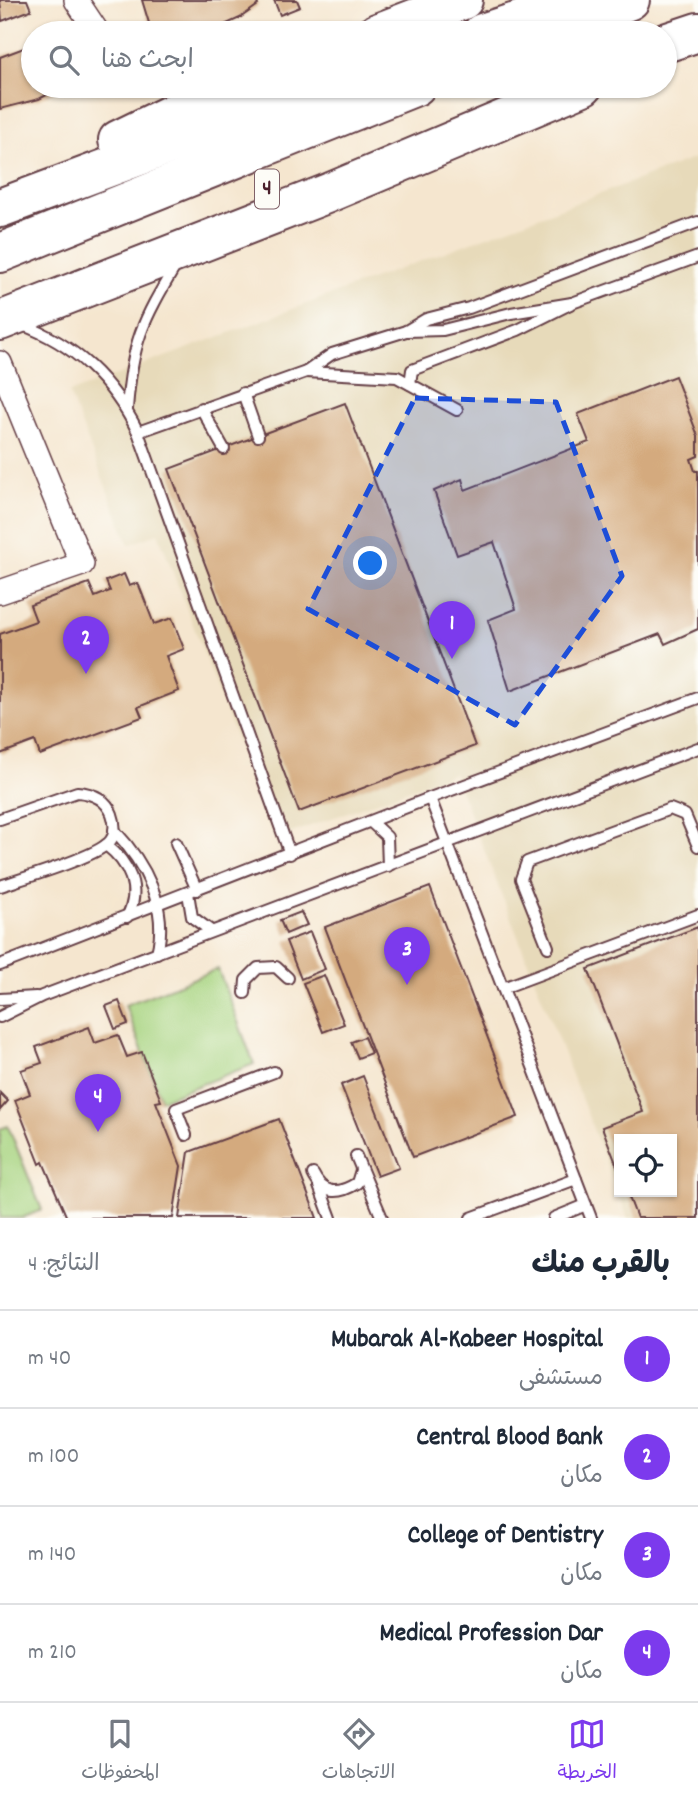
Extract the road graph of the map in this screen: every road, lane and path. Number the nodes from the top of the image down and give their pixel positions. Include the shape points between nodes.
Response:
1 (76, 0) edge
2 (463, 0) edge
3 (583, 0) edge
4 (629, 0) edge
5 (90, 21) edge
6 (408, 21) edge
7 (519, 21) edge
8 (577, 21) edge
9 (212, 98) edge
10 (295, 98) edge
11 (386, 98) edge
12 (507, 98) edge
13 (555, 98) edge
14 (17, 201) edge
15 (698, 222) edge
16 (186, 249) junction
17 (0, 253) edge
18 (698, 257) edge
19 (572, 303) junction
20 (2, 312) edge
21 (406, 331) junction
22 (0, 363) edge
23 (306, 372) junction
24 (410, 384) junction
25 (243, 393) junction
26 (201, 408) junction
27 (127, 409) junction
28 (457, 410) dead end
29 (138, 432) junction
30 (258, 436) dead end
31 (224, 449) dead end
32 (0, 592) edge
33 (698, 698) edge
34 (698, 748) edge
35 (430, 798) junction
36 (0, 819) edge
37 (372, 823) junction
38 (114, 830) junction
39 (446, 841) junction
40 (176, 843) dead end
41 (106, 845) junction
42 (698, 846) edge
43 (290, 854) junction
44 (388, 866) junction
45 (0, 886) edge
46 (192, 892) junction
47 (157, 905) junction
48 (698, 915) edge
49 (127, 917) junction
50 (211, 932) junction
51 (548, 947) dead end
52 (157, 953) junction
53 (0, 965) edge
54 (288, 978) dead end
55 (503, 988) junction
56 (245, 993) dead end
57 (42, 996) junction
58 (1, 999) edge
59 (0, 1017) edge
60 (274, 1072) dead end
61 (186, 1135) dead end
62 (356, 1156) dead end
63 (361, 1170) junction
64 (313, 1174) dead end
65 (576, 1179) junction
66 (319, 1186) junction
67 (586, 1205) junction
68 (331, 1218) edge
69 (382, 1218) edge
70 (471, 1218) edge
71 (554, 1218) edge
72 (591, 1218) edge

1 - 5 street
2 - 6 highway
3 - 7 highway
4 - 8 highway
9 - 14 highway via 147,125
10 - 14 highway
11 - 17 highway, 4
12 - 20 highway, 4
13 - 16 highway
15 - 21 lane via 469,308 426,319
16 - 20 highway
16 - 27 lane via 142,324 132,353
18 - 19 lane
19 - 21 lane via 443,331
19 - 24 lane via 518,331 412,370
20 - 27 lane via 66,346 106,380
21 - 23 lane via 332,354
22 - 32 street via 82,564
23 - 24 lane via 397,377
23 - 25 lane
24 - 28 lane
25 - 26 lane
25 - 30 lane
26 - 29 lane
26 - 31 lane
27 - 29 lane
29 - 43 lane
33 - 35 lane
34 - 39 lane
35 - 37 lane
35 - 39 lane
36 - 38 lane via 77,792 105,802
37 - 43 lane
37 - 44 lane via 387,837
38 - 41 lane
38 - 47 lane via 139,857
39 - 44 lane
39 - 55 lane
40 - 46 lane
41 - 45 lane
41 - 49 lane via 125,862 132,881 133,900
42 - 51 lane via 685,816 670,809 527,862 521,879
43 - 46 lane
44 - 50 lane
46 - 47 lane
46 - 50 lane via 192,917
47 - 49 lane
47 - 52 lane via 162,923
48 - 55 lane
49 - 53 lane
50 - 52 lane
52 - 57 lane
54 - 56 lane via 276,967 258,968 246,980
55 - 65 lane
57 - 58 lane
57 - 59 lane
60 - 61 lane via 176,1109
62 - 63 lane
63 - 66 lane via 357,1183 345,1191 330,1192
63 - 69 lane
64 - 66 lane
65 - 67 lane
65 - 70 lane
66 - 68 lane
67 - 71 lane
67 - 72 lane

